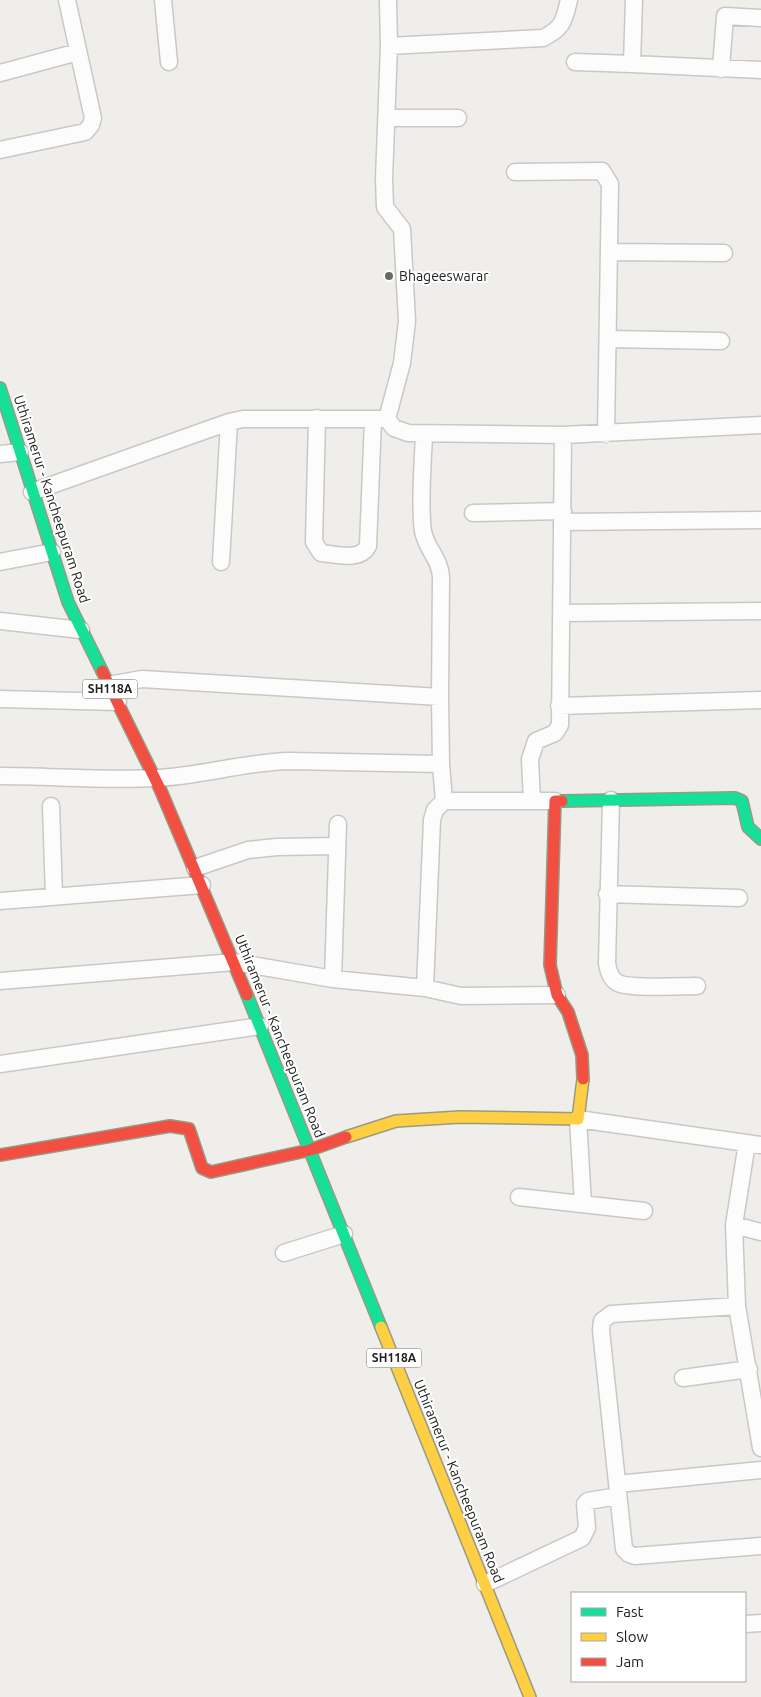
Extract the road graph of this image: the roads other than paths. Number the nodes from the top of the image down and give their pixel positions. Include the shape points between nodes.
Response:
1 (67, 0) edge
2 (163, 0) edge
3 (388, 0) edge
4 (569, 0) edge
5 (634, 0) edge
6 (725, 8) edge
7 (761, 18) edge
8 (389, 46) junction
9 (78, 52) junction
10 (169, 62) dead end
11 (575, 62) dead end
12 (632, 64) junction
13 (721, 69) junction
14 (761, 70) edge
15 (0, 73) edge
16 (386, 118) junction
17 (458, 118) dead end
18 (0, 150) edge
19 (515, 172) dead end
20 (610, 252) junction
21 (724, 253) dead end
22 (608, 339) junction
23 (721, 340) dead end
24 (0, 388) edge
25 (317, 418) junction
26 (380, 419) junction
27 (229, 422) junction
28 (761, 425) edge
29 (424, 434) junction
30 (606, 434) junction
31 (564, 435) junction
32 (20, 452) junction
33 (0, 454) edge
34 (32, 492) junction
35 (473, 513) dead end
36 (563, 516) junction
37 (761, 520) edge
38 (52, 552) junction
39 (0, 562) edge
40 (220, 562) dead end
41 (761, 611) edge
42 (562, 613) junction
43 (0, 621) edge
44 (82, 630) junction
45 (108, 685) junction
46 (440, 697) junction
47 (0, 699) edge
48 (761, 700) edge
49 (118, 702) junction
50 (559, 706) junction
51 (440, 764) junction
52 (0, 776) edge
53 (155, 778) junction
54 (611, 800) junction
55 (444, 801) junction
56 (532, 801) junction
57 (555, 801) junction
58 (51, 806) dead end
59 (338, 824) dead end
60 (761, 839) edge
61 (338, 846) junction
62 (195, 868) junction
63 (202, 885) junction
64 (607, 894) junction
65 (54, 896) junction
66 (739, 898) dead end
67 (0, 901) edge
68 (234, 962) junction
69 (333, 979) junction
70 (0, 981) edge
71 (697, 986) dead end
72 (425, 988) junction
73 (557, 995) junction
74 (259, 1022) junction
75 (0, 1064) edge
76 (578, 1119) junction
77 (754, 1144) edge
78 (310, 1150) junction
79 (0, 1155) edge
80 (519, 1197) dead end
81 (582, 1204) junction
82 (644, 1211) dead end
83 (734, 1225) junction
84 (761, 1232) edge
85 (344, 1234) junction
86 (284, 1253) dead end
87 (737, 1306) junction
88 (749, 1369) junction
89 (683, 1378) dead end
90 (761, 1448) edge
91 (761, 1470) edge
92 (618, 1490) junction
93 (761, 1546) edge
94 (485, 1584) junction
95 (761, 1623) edge
96 (746, 1624) edge
97 (530, 1697) edge

1 - 9 street
2 - 10 street
3 - 8 street
4 - 8 street via 563,24 542,38
5 - 12 street
6 - 7 street
6 - 13 street
8 - 16 street
9 - 15 street
9 - 18 street via 93,118 91,126 85,132
11 - 12 street
12 - 13 street
13 - 14 street
16 - 17 street
16 - 26 street via 385,208 402,229 407,321 402,363
19 - 20 street via 602,171 610,184
20 - 21 street
20 - 22 street
22 - 23 street
22 - 30 street
24 - 32 main road, Uthiramerur - Kancheepuram Road / SH118A
25 - 26 street
25 - 26 street via 314,542 321,553 353,556 360,555 368,546
25 - 27 street
26 - 29 street via 408,433
27 - 34 street
27 - 40 street
28 - 30 street
29 - 31 street
29 - 46 street via 423,529 427,547 440,565 442,577
30 - 31 street
31 - 36 street
32 - 33 street
32 - 34 main road, Uthiramerur - Kancheepuram Road / SH118A
34 - 38 main road, Uthiramerur - Kancheepuram Road / SH118A
35 - 36 street
36 - 37 street
36 - 42 street
38 - 39 street
38 - 44 main road, Uthiramerur - Kancheepuram Road / SH118A via 68,602
41 - 42 street
42 - 50 street
43 - 44 street
44 - 45 main road, Uthiramerur - Kancheepuram Road / SH118A
45 - 46 street via 142,679
45 - 49 main road, Uthiramerur - Kancheepuram Road / SH118A
46 - 51 street
47 - 49 street
48 - 50 street
49 - 53 main road, Uthiramerur - Kancheepuram Road / SH118A
50 - 56 street via 560,725 555,732 536,741 531,749
51 - 53 street via 271,762
51 - 55 street
52 - 53 street
53 - 62 main road, Uthiramerur - Kancheepuram Road / SH118A
54 - 57 main road
54 - 60 main road via 735,798 745,807 748,827
54 - 64 street
55 - 56 street
55 - 72 street via 435,810 432,820
56 - 57 street
57 - 73 main road via 550,965
58 - 65 street
59 - 61 street
61 - 62 street via 248,850
61 - 69 street
62 - 63 main road, Uthiramerur - Kancheepuram Road / SH118A
63 - 65 street
63 - 68 main road, Uthiramerur - Kancheepuram Road / SH118A
64 - 66 street
64 - 71 street via 607,963 612,979 626,985
65 - 67 street
68 - 69 street
68 - 70 street
68 - 74 main road, Uthiramerur - Kancheepuram Road / SH118A
69 - 72 street
72 - 73 street via 461,996
73 - 76 main road via 568,1012 582,1055 584,1069
74 - 75 street
74 - 78 main road, Uthiramerur - Kancheepuram Road / SH118A
76 - 77 street
76 - 78 main road via 460,1117 396,1121
76 - 81 street
77 - 83 street
78 - 79 main road via 211,1172 202,1168 189,1129 170,1126
78 - 85 main road, Uthiramerur - Kancheepuram Road / SH118A
80 - 81 street
81 - 82 street
83 - 84 street
83 - 87 street
85 - 86 street
85 - 94 main road, Uthiramerur - Kancheepuram Road / SH118A
87 - 88 street
87 - 92 street via 611,1314 602,1321
88 - 89 street
88 - 90 street
91 - 92 street
92 - 93 street via 624,1549 629,1554
92 - 94 street via 585,1504 588,1528 582,1538
94 - 97 main road, Uthiramerur - Kancheepuram Road / SH118A
95 - 96 street

